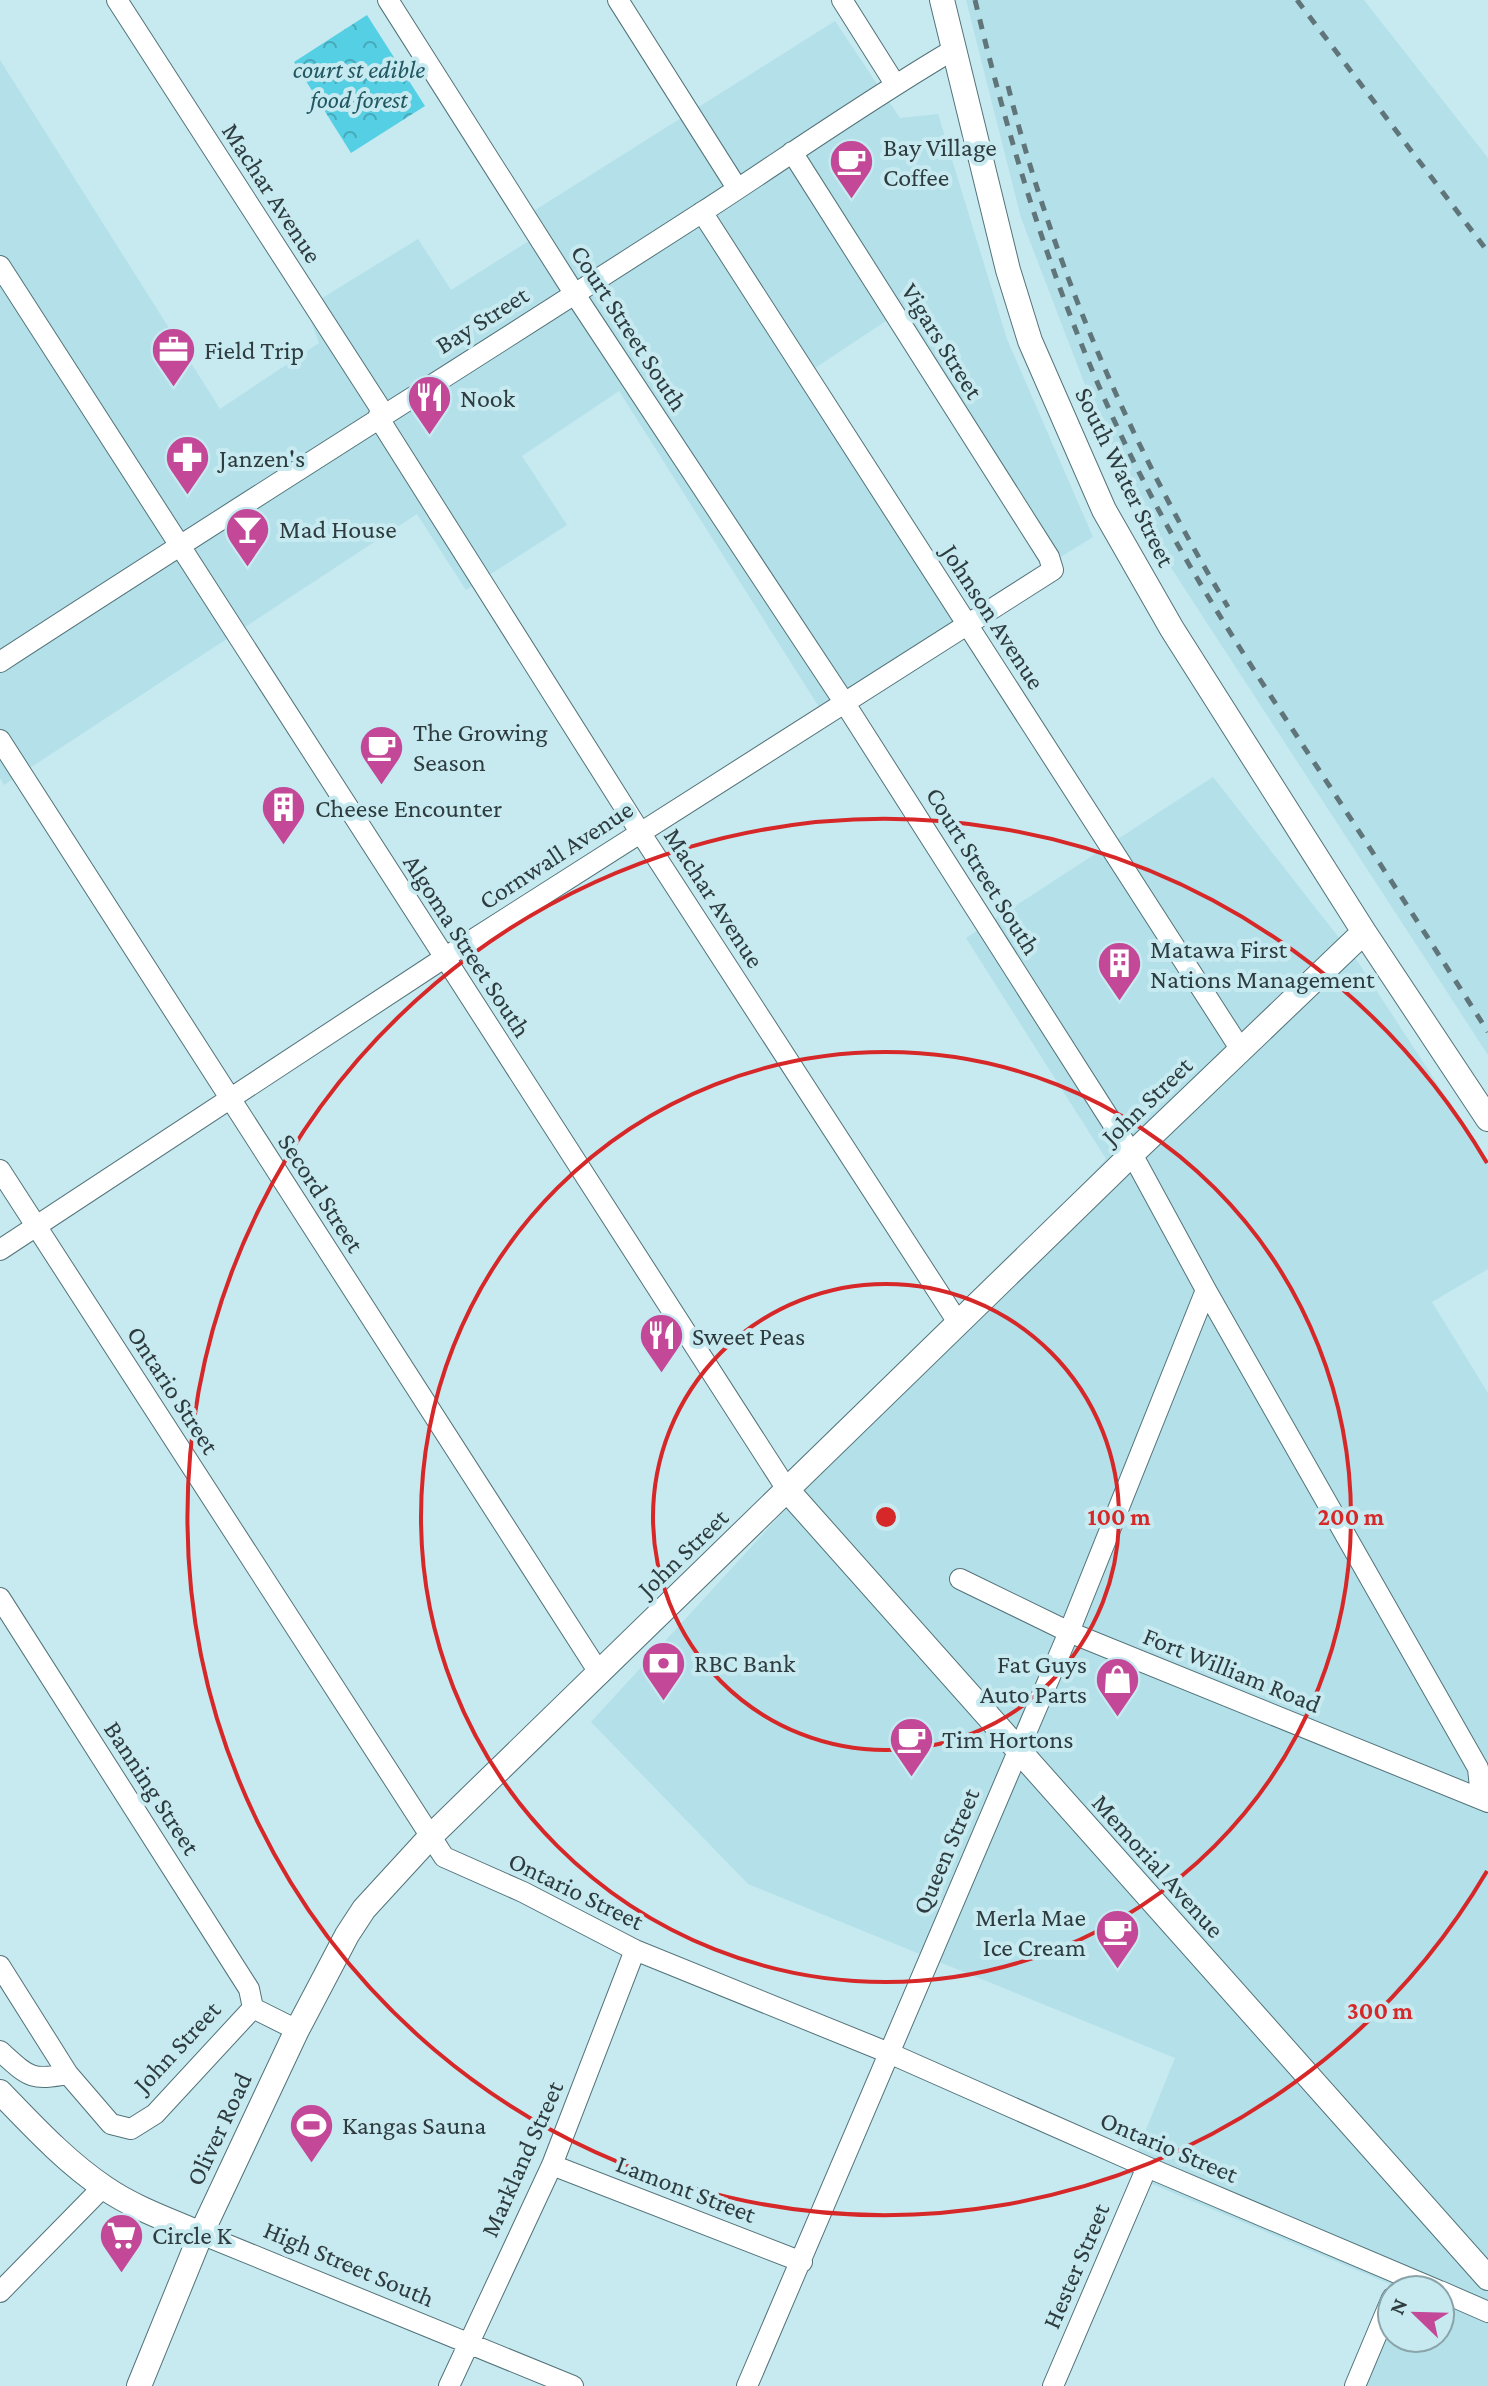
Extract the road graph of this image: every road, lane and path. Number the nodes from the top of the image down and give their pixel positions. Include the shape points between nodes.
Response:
1 (117, 0) edge
2 (388, 0) edge
3 (618, 0) edge
4 (842, 0) edge
5 (942, 0) edge
6 (953, 50) junction
7 (895, 84) junction
8 (792, 152) junction
9 (737, 188) junction
10 (702, 212) junction
11 (0, 266) edge
12 (574, 293) junction
13 (381, 415) junction
14 (179, 545) junction
15 (1049, 557) joint
16 (968, 626) junction
17 (0, 662) edge
18 (844, 702) junction
19 (0, 740) edge
20 (640, 832) junction
21 (1364, 932) junction
22 (444, 958) junction
23 (1241, 1050) junction
24 (229, 1098) junction
25 (1488, 1119) edge
26 (1132, 1154) junction
27 (0, 1170) edge
28 (35, 1225) junction
29 (0, 1250) edge
30 (1206, 1290) junction
31 (959, 1324) junction
32 (788, 1491) junction
33 (960, 1579) dead end
34 (0, 1598) edge
35 (1069, 1632) junction
36 (600, 1674) junction
37 (1017, 1751) junction
38 (1484, 1800) edge
39 (431, 1836) junction
40 (635, 1950) junction
41 (0, 1966) edge
42 (253, 2008) junction
43 (297, 2030) junction
44 (0, 2051) edge
45 (889, 2053) junction
46 (68, 2074) junction
47 (0, 2092) edge
48 (552, 2165) junction
49 (1147, 2167) junction
50 (103, 2187) junction
51 (201, 2234) junction
52 (802, 2262) junction
53 (1381, 2274) edge
54 (1488, 2278) edge
55 (0, 2292) edge
56 (1456, 2298) edge
57 (1488, 2312) edge
58 (1376, 2336) edge
59 (467, 2344) junction
60 (139, 2386) edge
61 (449, 2386) edge
62 (573, 2386) edge
63 (747, 2386) edge
64 (1053, 2386) edge
65 (1355, 2386) edge

1 - 13 street, Machar Avenue
2 - 12 street, Court Street South
3 - 9 street
4 - 7 street
5 - 6 main road, South Water Street
6 - 7 street, Bay Street
6 - 21 main road, South Water Street via 1030,341 1093,487 1172,629
7 - 8 street, Bay Street
8 - 9 street, Bay Street
8 - 15 street, Vigars Street
9 - 10 street, Bay Street
10 - 12 street, Bay Street
10 - 16 street, Johnson Avenue
11 - 14 street, Algoma Street South
12 - 13 street, Bay Street
12 - 18 street, Court Street South
13 - 14 street, Bay Street
13 - 20 street, Machar Avenue
14 - 17 street, Bay Street
14 - 22 street, Algoma Street South
15 - 16 street, Cornwall Avenue via 1053,570
16 - 18 street, Cornwall Avenue
16 - 23 street, Johnson Avenue
18 - 20 street, Cornwall Avenue
18 - 26 street, Court Street South
19 - 24 street, Secord Street
20 - 22 street, Cornwall Avenue
20 - 31 street, Machar Avenue
21 - 23 main road, John Street
21 - 25 main road, South Water Street
22 - 24 street, Cornwall Avenue
22 - 32 street, Algoma Street South
23 - 26 main road, John Street
24 - 28 street, Cornwall Avenue
24 - 36 street, Secord Street
26 - 30 street, Court Street South
26 - 31 main road, John Street
27 - 28 street, Ontario Street
28 - 29 street, Cornwall Avenue
28 - 39 street, Ontario Street
30 - 35 street, Queen Street
30 - 38 street, Court Street South via 1478,1768
31 - 32 main road, John Street
32 - 36 main road, John Street
32 - 37 main road, Memorial Avenue
33 - 35 street, Fort William Road
34 - 42 street, Banning Street via 249,1989
35 - 37 street, Queen Street
35 - 38 street, Fort William Road
36 - 39 main road, John Street
37 - 45 street, Queen Street
37 - 54 main road, Memorial Avenue
39 - 40 street, Ontario Street via 444,1857
39 - 43 main road, John Street via 364,1909
40 - 45 street, Ontario Street
40 - 48 street, Markland Street
41 - 46 street, John Street
42 - 43 street, John Street
42 - 46 street, John Street via 155,2114 131,2129 111,2124
43 - 51 main road, Oliver Road
44 - 46 street via 41,2079
45 - 49 street, Ontario Street
45 - 52 street, Queen Street
47 - 50 main road, High Street South via 59,2152
48 - 52 street, Lamont Street
48 - 59 street, Markland Street
49 - 53 street, Ontario Street
49 - 64 street, Hester Street
50 - 51 main road, High Street South
50 - 55 street
51 - 59 street, High Street South
51 - 60 main road, Oliver Road
52 - 63 street, Queen Street
56 - 57 street, Ontario Street
58 - 65 street
59 - 61 street, Markland Street
59 - 62 street, High Street South

